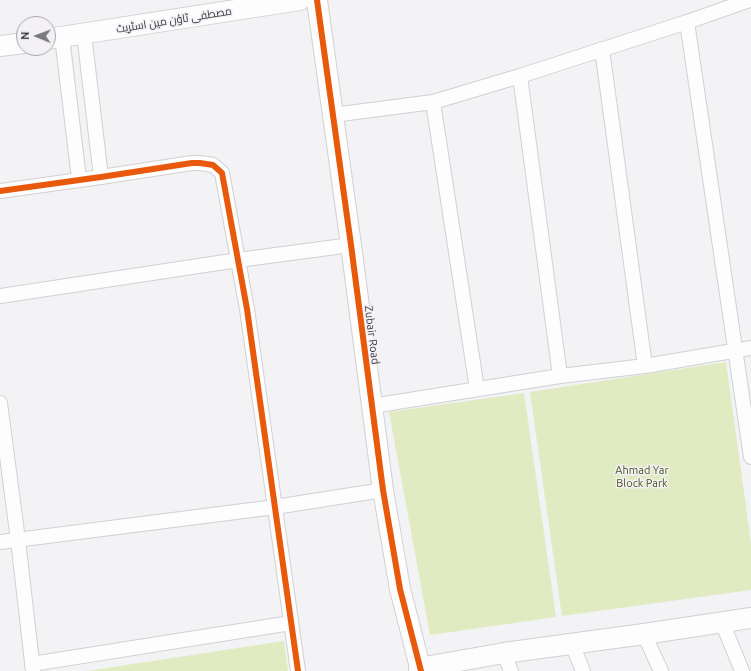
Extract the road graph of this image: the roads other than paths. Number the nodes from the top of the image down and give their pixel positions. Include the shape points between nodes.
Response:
1 (300, 0) edge
2 (317, 0) edge
3 (750, 0) edge
4 (687, 22) junction
5 (84, 34) junction
6 (56, 38) edge
7 (16, 44) edge
8 (56, 44) edge
9 (0, 46) edge
10 (602, 49) junction
11 (520, 76) junction
12 (433, 102) junction
13 (333, 115) junction
14 (101, 177) junction
15 (79, 179) junction
16 (0, 191) edge
17 (351, 245) junction
18 (238, 260) junction
19 (0, 296) edge
20 (751, 348) edge
21 (736, 351) junction
22 (645, 366) junction
23 (560, 376) junction
24 (477, 389) junction
25 (0, 403) edge
26 (372, 406) junction
27 (751, 457) edge
28 (383, 490) junction
29 (275, 507) junction
30 (18, 540) junction
31 (0, 542) edge
32 (751, 618) edge
33 (722, 622) junction
34 (291, 623) junction
35 (644, 634) junction
36 (572, 644) junction
37 (508, 662) edge
38 (33, 667) edge
39 (420, 669) edge
40 (298, 671) edge
41 (583, 671) edge
42 (661, 671) edge
43 (742, 671) edge

1 - 5 street, مصطفی ٹاؤن مین اسٹریٹ
2 - 13 street, Zubair Road
3 - 4 street
4 - 10 street
4 - 21 street
5 - 6 street, مصطفی ٹاؤن مین اسٹریٹ
5 - 14 street
7 - 9 street
8 - 15 street
10 - 11 street
10 - 22 street
11 - 12 street
11 - 23 street
12 - 13 street
12 - 24 street
13 - 17 street, Zubair Road
14 - 15 street
14 - 18 street via 192,163 214,165 222,173
15 - 16 street
17 - 18 street
17 - 26 street, Zubair Road
18 - 19 street
18 - 29 street
20 - 21 street
21 - 22 street
21 - 27 street
22 - 23 street
23 - 24 street
24 - 26 street
25 - 30 street
26 - 28 street, Zubair Road
28 - 29 street
28 - 39 street, Zubair Road via 400,589
29 - 30 street
29 - 34 street
30 - 31 street
30 - 38 street
32 - 33 street
33 - 35 street
33 - 43 street
34 - 38 street
34 - 40 street
35 - 36 street
35 - 42 street
36 - 37 street
36 - 41 street
37 - 39 street

